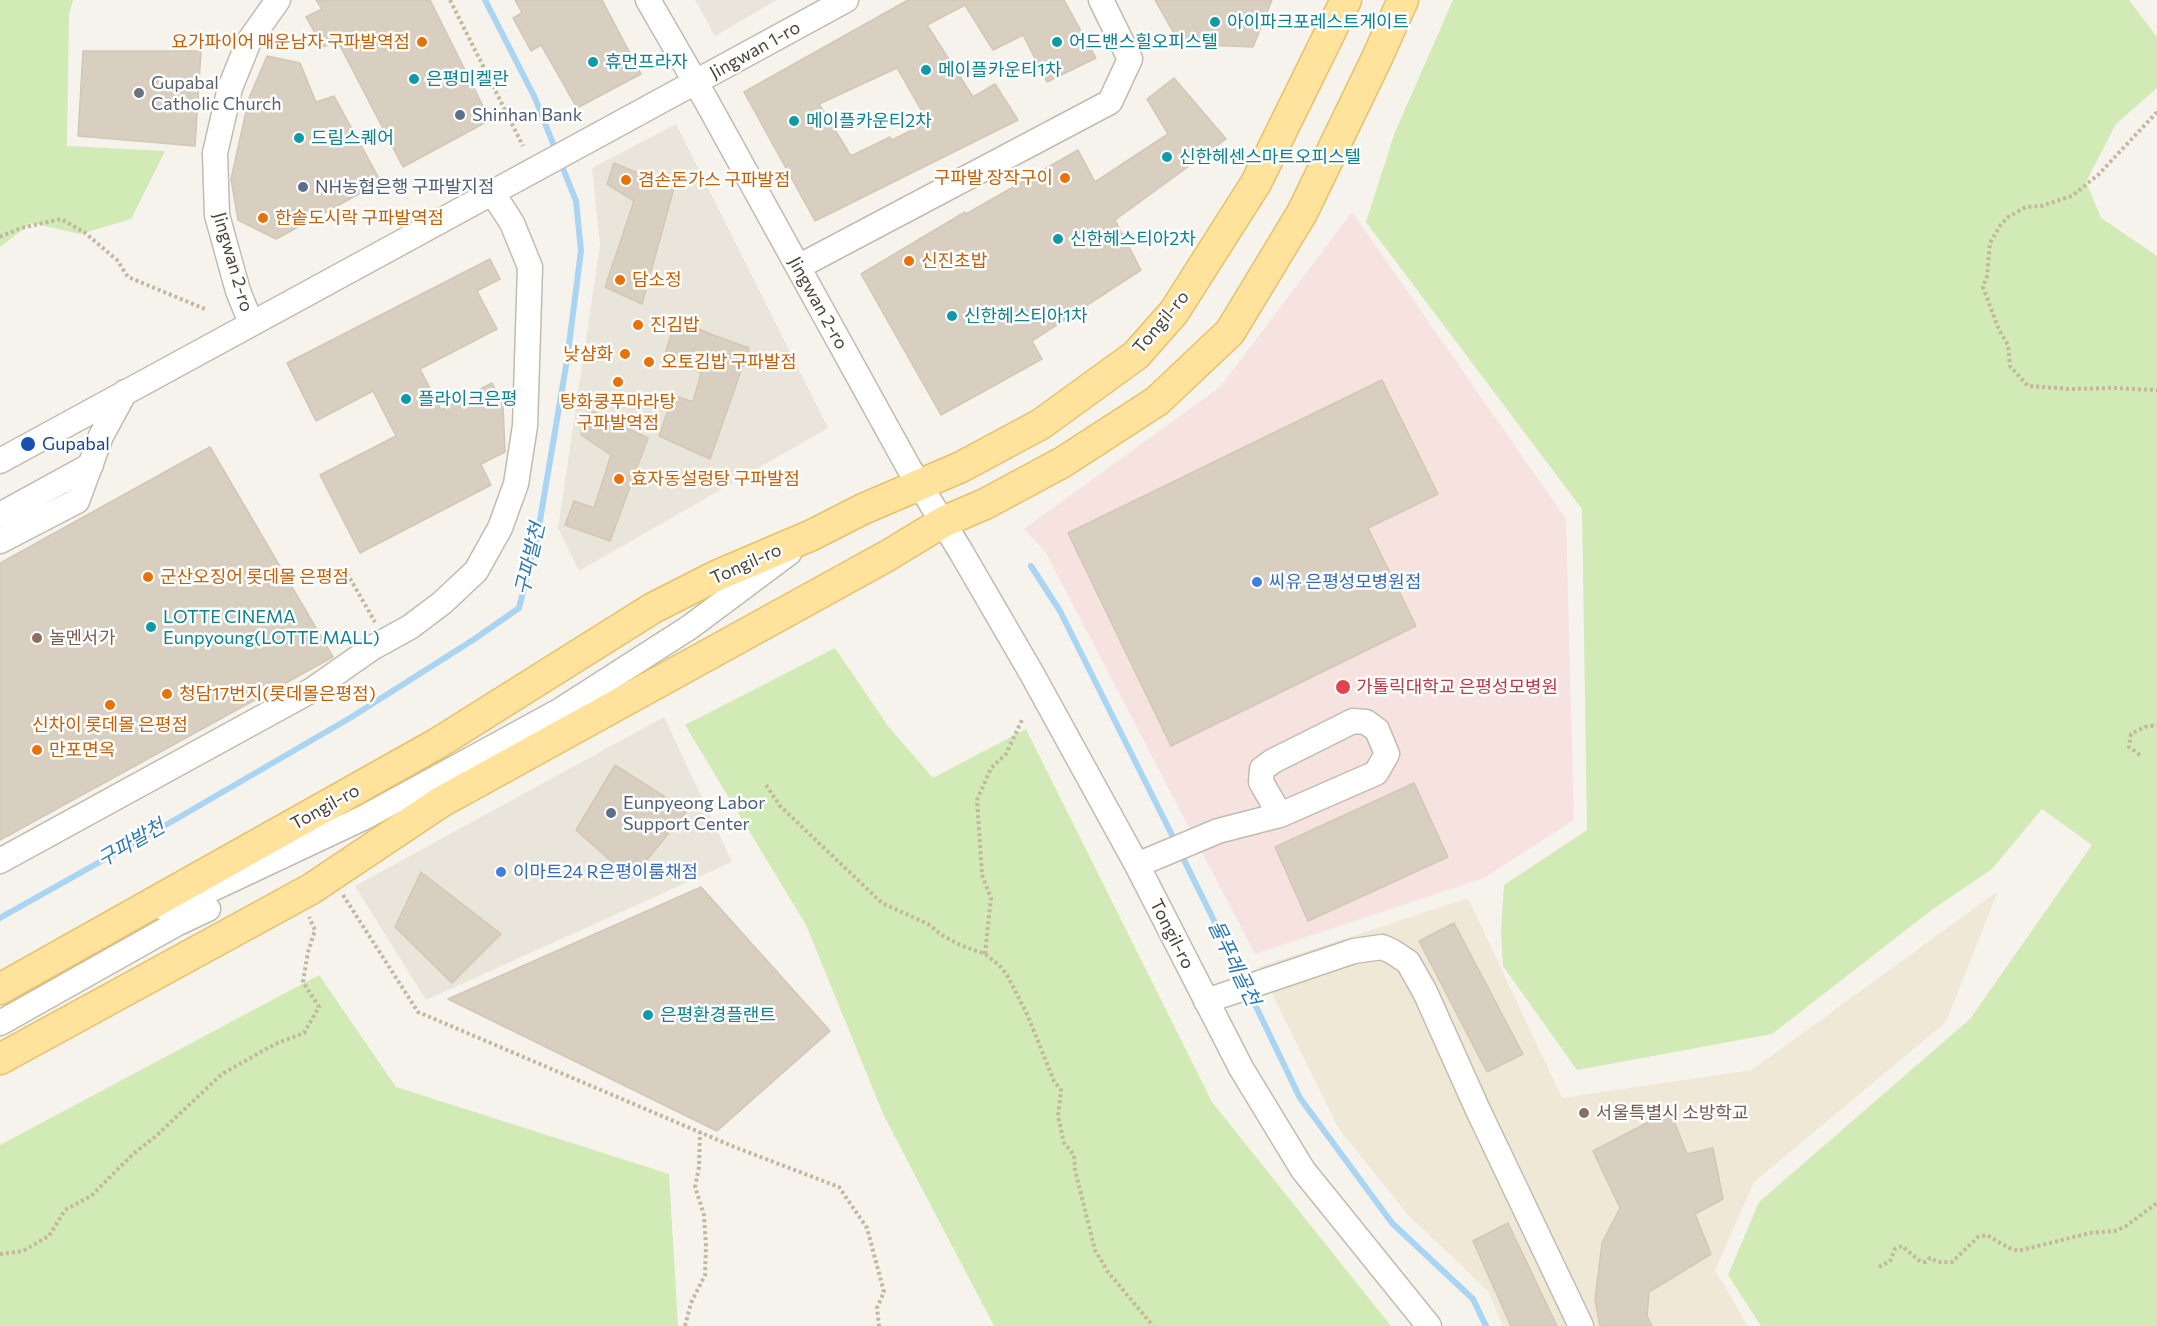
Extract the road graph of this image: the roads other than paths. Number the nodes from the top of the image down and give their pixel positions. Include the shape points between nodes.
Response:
1 (278, 0) edge
2 (648, 0) edge
3 (846, 0) edge
4 (1101, 0) edge
5 (1346, 0) edge
6 (1403, 0) edge
7 (696, 83) junction
8 (492, 192) junction
9 (798, 267) junction
10 (251, 323) junction
11 (125, 392) junction
12 (0, 461) edge
13 (91, 465) junction
14 (920, 486) junction
15 (0, 515) edge
16 (943, 522) junction
17 (0, 542) edge
18 (441, 802) junction
19 (1280, 815) junction
20 (0, 861) edge
21 (1145, 862) junction
22 (0, 989) edge
23 (1206, 1001) junction
24 (0, 1023) edge
25 (0, 1059) edge
26 (1429, 1326) edge
27 (1581, 1326) edge

1 - 10 street, Jingwan 2-ro via 249,41 230,88 214,153 217,215
2 - 7 street, Jingwan 2-ro
3 - 7 street, Jingwan 1-ro
4 - 9 street via 1130,59 1110,102
5 - 14 main road, Tongil-ro via 1256,183 1174,312 1136,355 1041,424
6 - 16 main road via 1302,213 1230,332 1157,401 1062,462
7 - 8 street, Jingwan 2-ro
7 - 9 street, Jingwan 2-ro
8 - 10 street, Jingwan 2-ro
8 - 20 street via 512,223 530,267 525,426 516,484 500,528 476,571 410,627 312,690
9 - 14 street, Jingwan 2-ro
10 - 11 street, Jingwan 2-ro
11 - 12 street, Jingwan 2-ro
11 - 13 street via 101,436
13 - 15 street
13 - 17 street via 77,501
14 - 16 street, Jingwan 2-ro
14 - 22 main road, Tongil-ro via 653,608 438,742
16 - 18 main road
16 - 21 street, Tongil-ro
18 - 24 street via 372,830 176,924
18 - 25 main road via 311,889
19 - 19 street via 1376,774 1387,754 1377,730 1366,722 1353,721 1262,770 1262,782
19 - 21 street via 1218,831
21 - 23 street, Tongil-ro
23 - 26 street, Tongil-ro via 1303,1170
23 - 27 street via 1354,951 1382,947 1408,962

